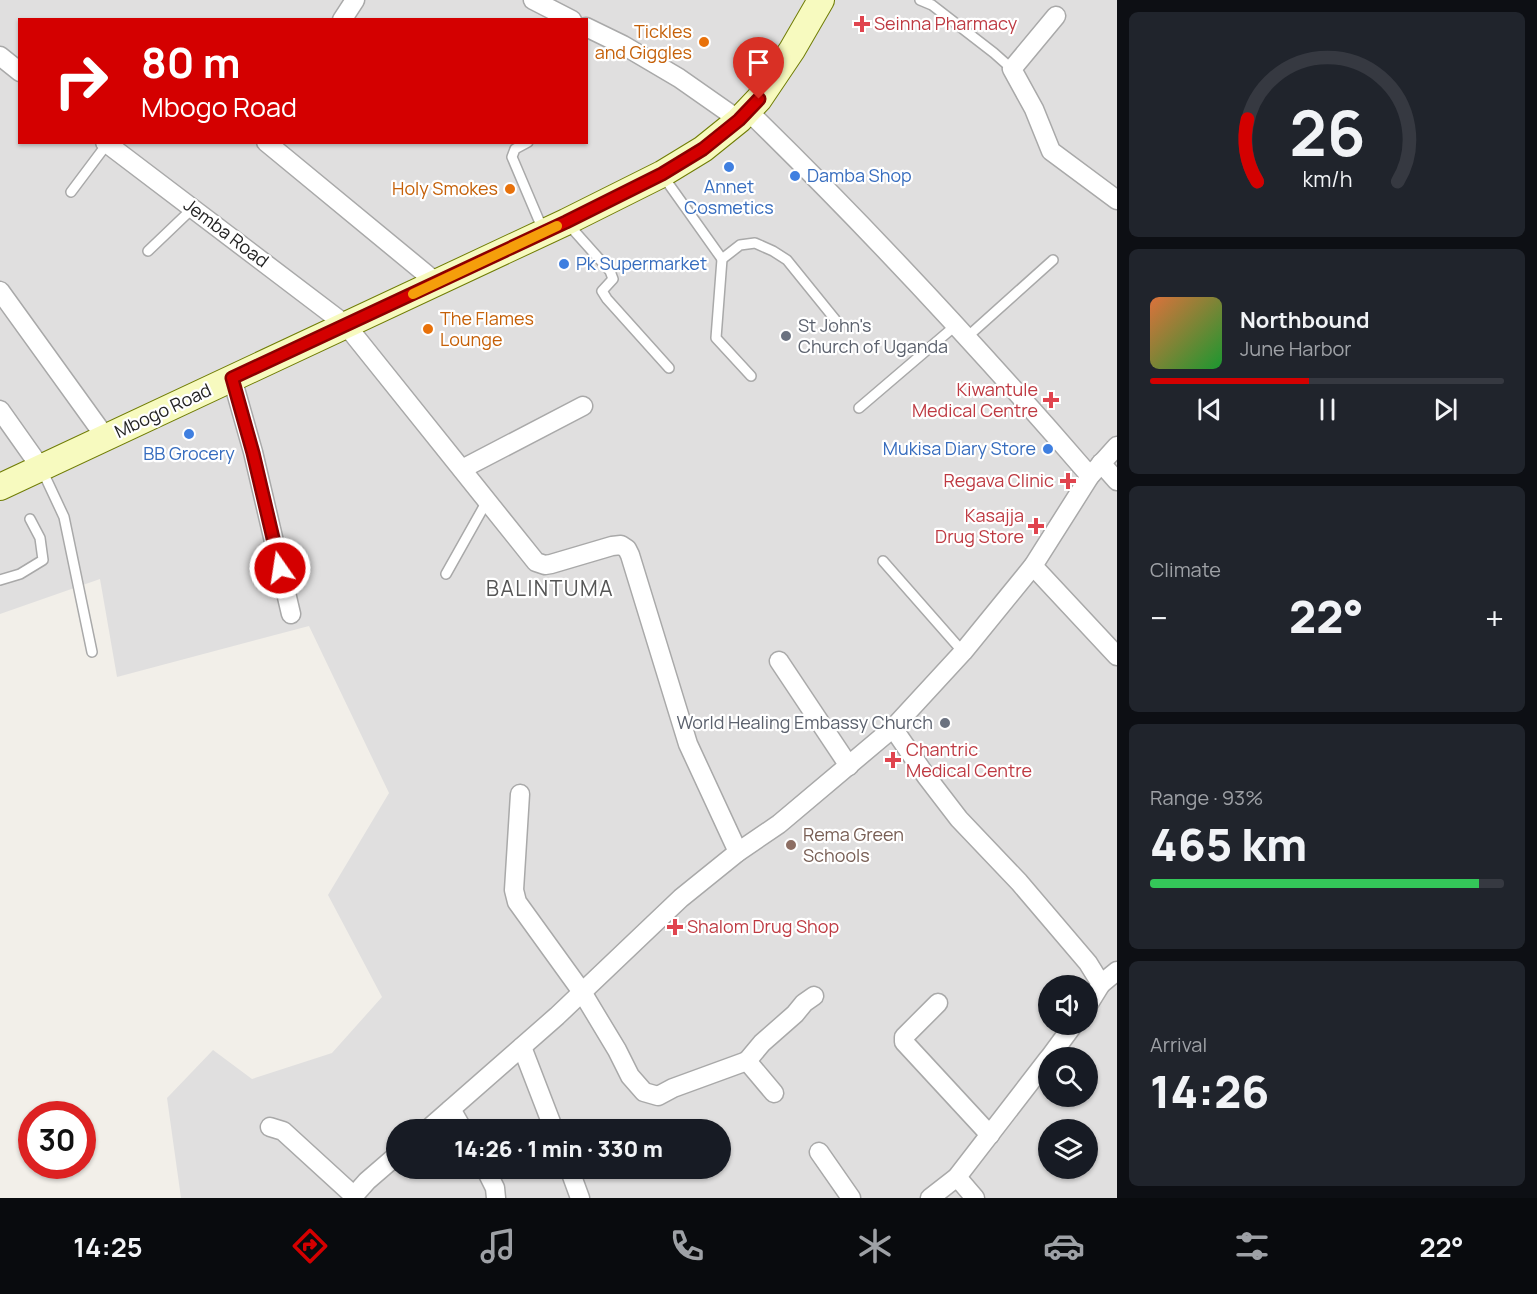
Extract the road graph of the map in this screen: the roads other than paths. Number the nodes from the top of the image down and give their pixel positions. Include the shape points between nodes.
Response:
1 (355, 0) edge
2 (533, 0) edge
3 (821, 0) edge
4 (920, 0) edge
5 (1056, 16) dead end
6 (343, 18) edge
7 (568, 18) edge
8 (588, 28) edge
9 (0, 56) edge
10 (1012, 69) junction
11 (18, 70) edge
12 (743, 116) junction
13 (105, 144) edge
14 (107, 144) edge
15 (268, 144) edge
16 (524, 144) edge
17 (662, 174) junction
18 (71, 192) dead end
19 (1117, 200) edge
20 (194, 208) junction
21 (555, 227) junction
22 (148, 251) dead end
23 (722, 259) junction
24 (1053, 260) dead end
25 (437, 282) junction
26 (0, 291) edge
27 (838, 323) dead end
28 (346, 325) junction
29 (961, 332) junction
30 (669, 368) dead end
31 (751, 376) dead end
32 (232, 378) junction
33 (583, 406) dead end
34 (859, 408) dead end
35 (0, 410) edge
36 (106, 438) junction
37 (1117, 446) edge
38 (41, 468) junction
39 (462, 469) junction
40 (1096, 469) junction
41 (1117, 481) edge
42 (0, 488) edge
43 (487, 501) junction
44 (30, 519) dead end
45 (883, 561) dead end
46 (1033, 566) junction
47 (446, 574) dead end
48 (0, 580) edge
49 (291, 614) dead end
50 (963, 651) junction
51 (92, 652) dead end
52 (1117, 656) edge
53 (779, 661) dead end
54 (893, 728) junction
55 (849, 766) junction
56 (520, 794) dead end
57 (738, 852) junction
58 (1117, 971) edge
59 (1101, 984) junction
60 (1098, 989) edge
61 (582, 992) junction
62 (814, 996) dead end
63 (938, 1003) dead end
64 (522, 1047) junction
65 (747, 1061) junction
66 (1038, 1072) edge
67 (774, 1093) dead end
68 (451, 1108) junction
69 (439, 1119) edge
70 (457, 1119) edge
71 (550, 1119) edge
72 (270, 1127) dead end
73 (990, 1135) junction
74 (819, 1152) dead end
75 (386, 1165) edge
76 (957, 1177) junction
77 (490, 1179) edge
78 (573, 1179) edge
79 (352, 1197) edge
80 (496, 1198) edge
81 (580, 1198) edge
82 (851, 1198) edge
83 (930, 1198) edge
84 (975, 1198) edge

1 - 6 street
2 - 7 street
3 - 12 main road, Mbogo Road via 792,50
4 - 10 lane via 932,5
5 - 10 street
8 - 12 street
9 - 11 street
10 - 19 street via 1051,151
12 - 17 main road, Mbogo Road via 703,149
12 - 29 street via 815,177
13 - 18 lane
14 - 20 street, Jemba Road
15 - 25 street
16 - 21 lane via 515,149 512,157
17 - 21 main road, Mbogo Road
17 - 23 lane
20 - 22 lane
20 - 28 street, Jemba Road
21 - 25 main road, Mbogo Road
21 - 30 lane via 610,272 613,279 602,291
23 - 27 lane via 740,245 755,243 773,251 787,260
23 - 31 lane via 716,338
24 - 29 lane
25 - 28 main road, Mbogo Road
26 - 36 street
28 - 32 main road, Mbogo Road
28 - 39 street, Jemba Road
29 - 34 lane
29 - 40 street
32 - 36 main road, Mbogo Road
32 - 49 street
33 - 39 street
35 - 38 street
36 - 38 main road, Mbogo Road
37 - 40 street
38 - 42 main road, Mbogo Road
38 - 51 lane via 64,517
39 - 43 street, Jemba Road
40 - 41 street
40 - 46 street
43 - 47 lane
43 - 57 street, Jemba Road via 540,564 612,546 627,549 688,744
44 - 48 lane via 40,538 43,560 21,574
45 - 50 lane
46 - 50 street
46 - 52 street
50 - 54 street
53 - 55 street
54 - 55 street
54 - 59 street via 958,819 1019,882 1088,963
55 - 57 street
56 - 61 street via 514,890 517,902
57 - 61 street via 681,898
58 - 59 street
59 - 60 street
61 - 64 street
61 - 65 street via 630,1076 644,1092 658,1096
62 - 65 street
63 - 73 street via 904,1037 904,1042
64 - 68 street
64 - 71 street
65 - 67 street
66 - 73 street
68 - 69 street
68 - 70 street
72 - 79 street via 284,1131
73 - 76 street
74 - 82 street
75 - 79 street
76 - 83 street
76 - 84 street
77 - 80 street
78 - 81 street

